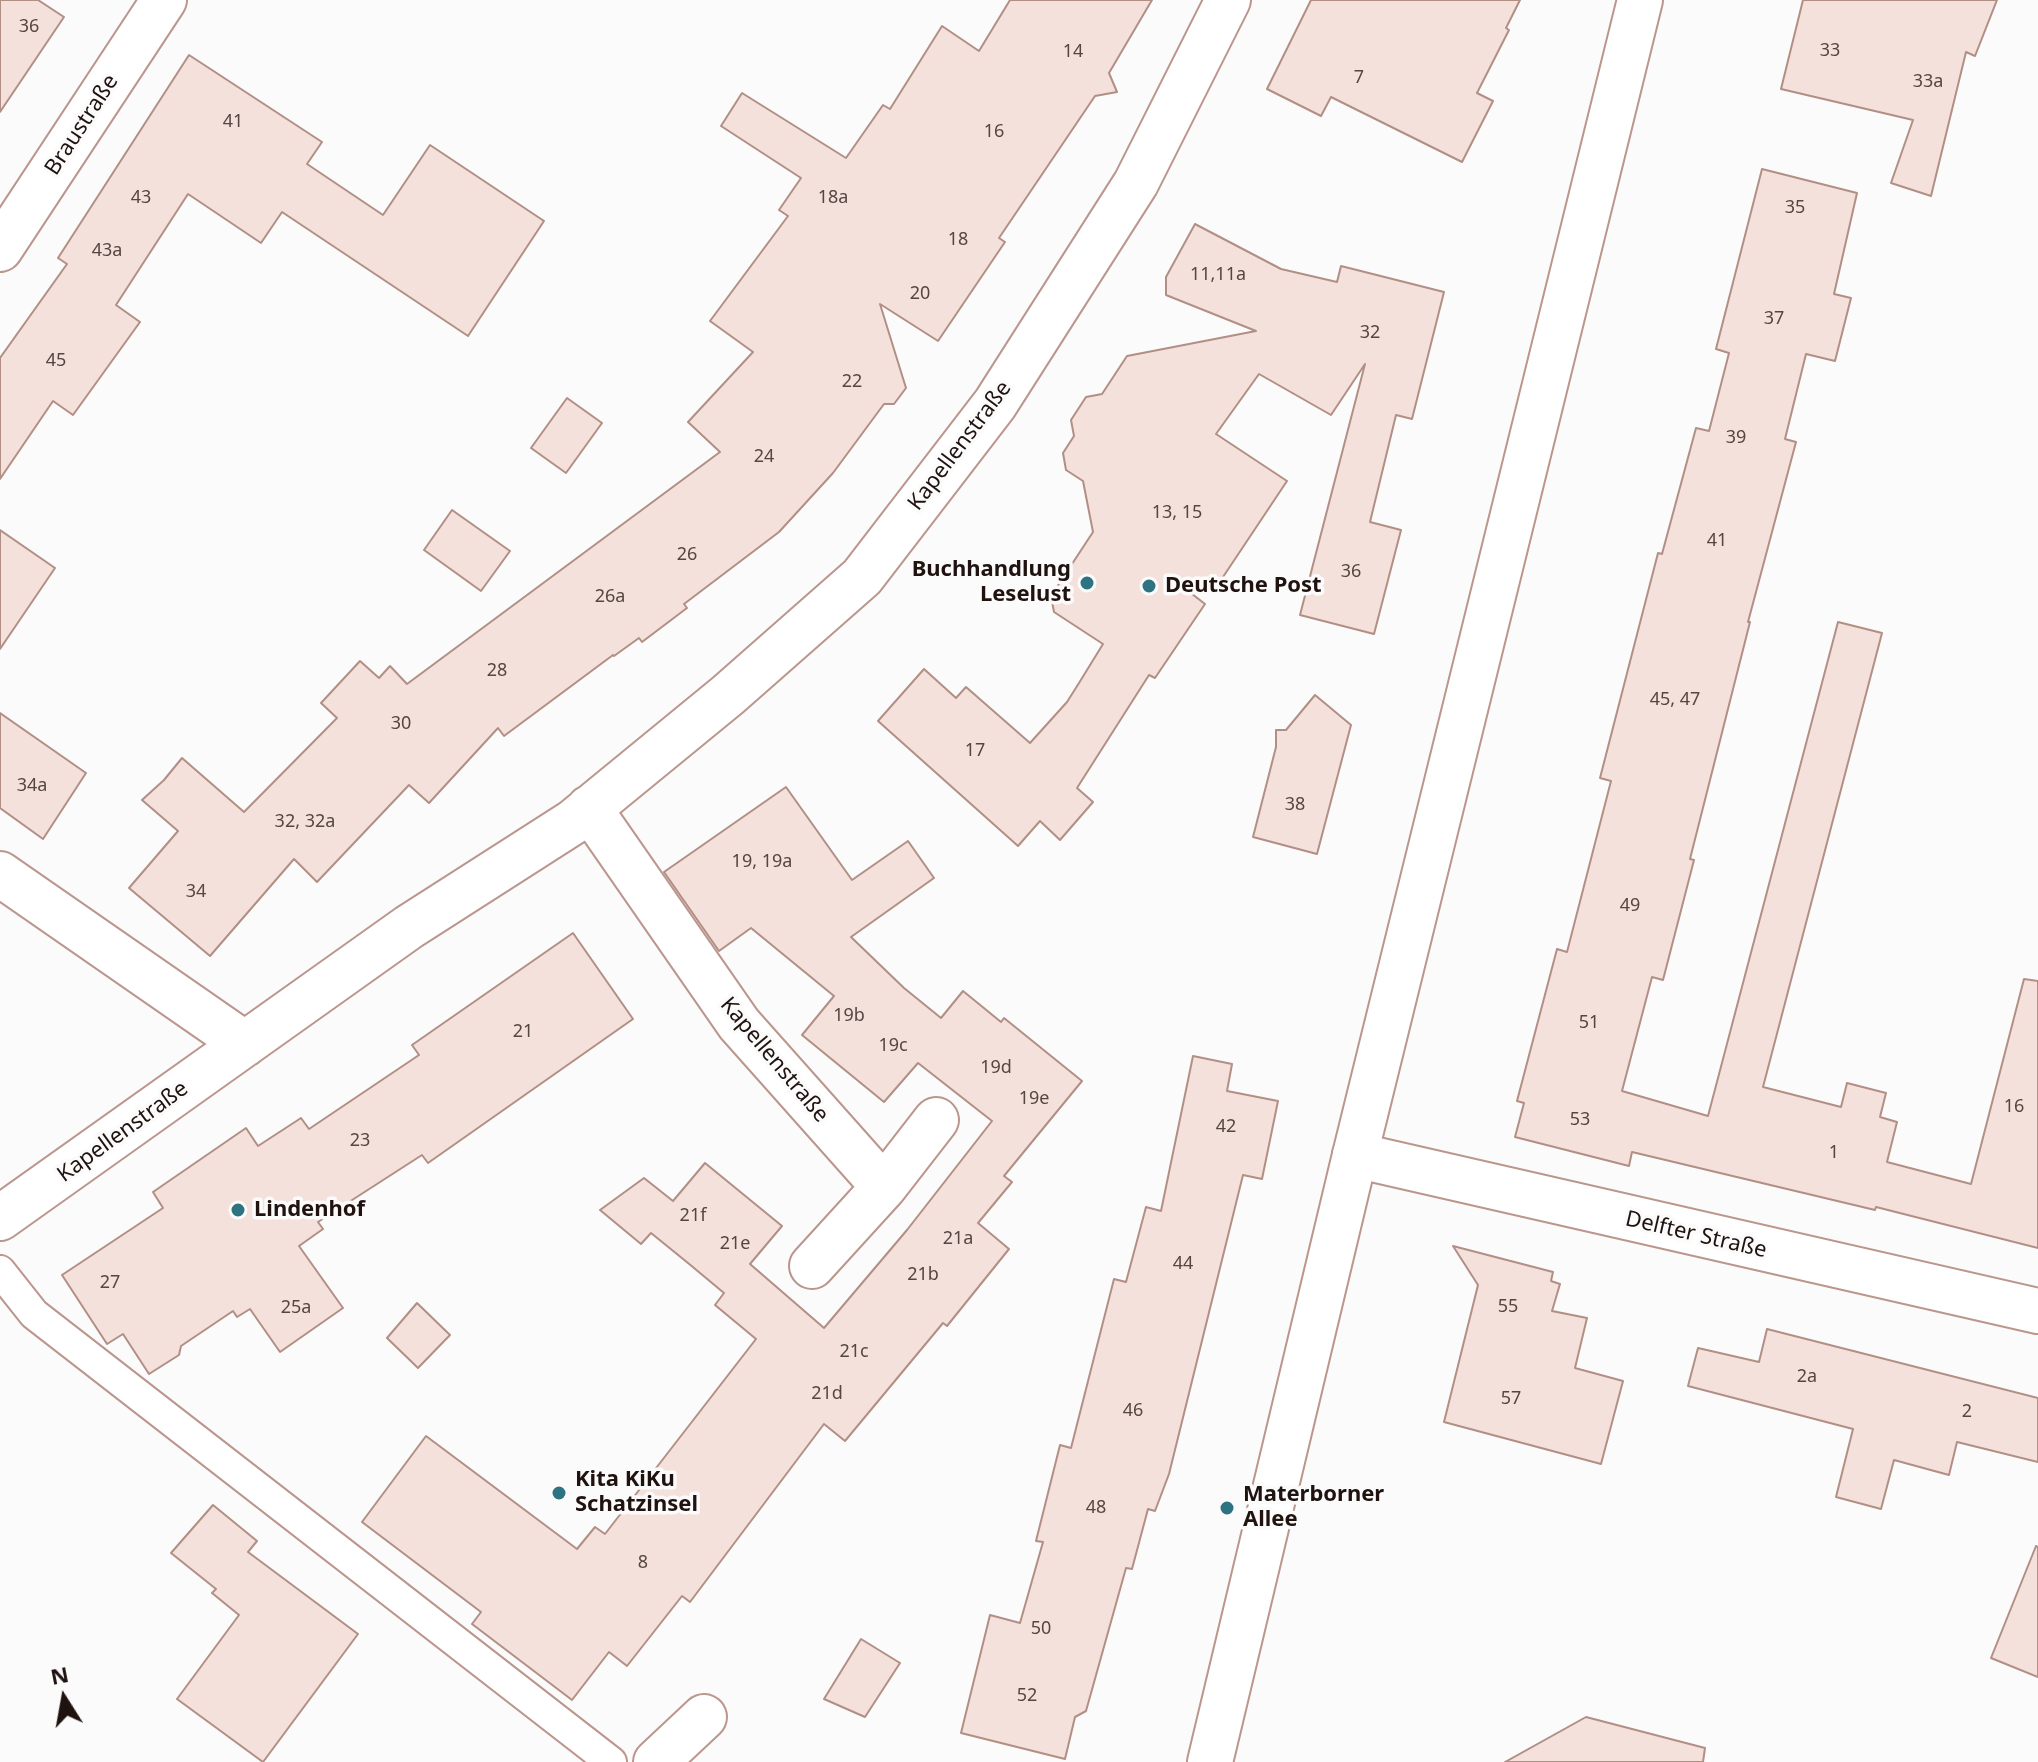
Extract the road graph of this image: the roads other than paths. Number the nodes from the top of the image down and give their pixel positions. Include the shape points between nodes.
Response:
1 (164, 0) edge
2 (1228, 0) edge
3 (1640, 0) edge
4 (0, 249) edge
5 (589, 808) junction
6 (0, 874) edge
7 (245, 1044) junction
8 (936, 1120) dead end
9 (1355, 1155) junction
10 (884, 1187) junction
11 (0, 1218) edge
12 (812, 1266) dead end
13 (0, 1271) edge
14 (2038, 1311) edge
15 (704, 1717) dead end
16 (611, 1762) edge
17 (656, 1762) edge
18 (1210, 1762) edge

1 - 4 street, Braustraße
2 - 5 street, Kapellenstraße via 1128,196 995,404 862,577
3 - 9 street
5 - 7 street, Kapellenstraße
5 - 10 street, Kapellenstraße via 739,1024
6 - 7 street
7 - 11 street, Kapellenstraße
8 - 10 street
9 - 14 street, Delfter Straße
9 - 18 street
10 - 12 street
13 - 16 lane via 34,1314
15 - 17 street

